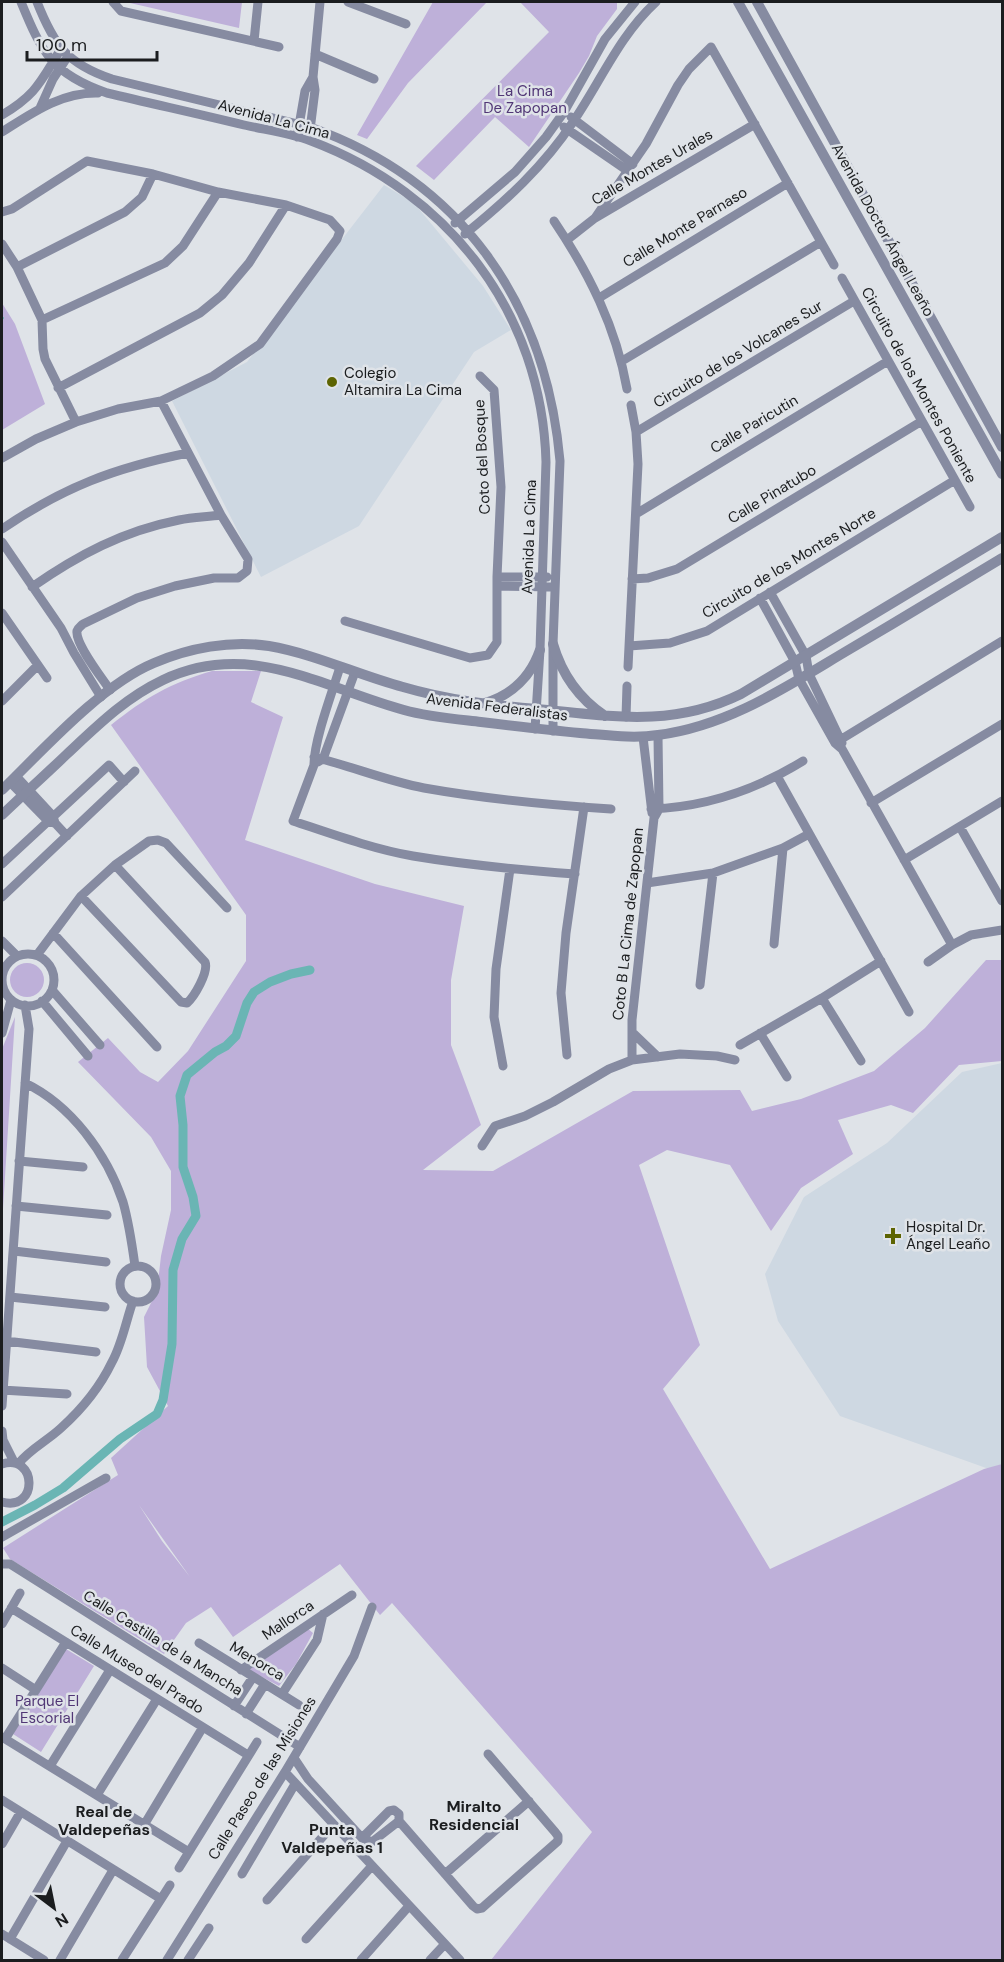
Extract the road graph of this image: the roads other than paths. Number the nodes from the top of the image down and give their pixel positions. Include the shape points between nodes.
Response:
1 (21, 2) edge
2 (37, 2) edge
3 (113, 2) edge
4 (258, 2) edge
5 (320, 2) edge
6 (348, 2) edge
7 (636, 2) edge
8 (656, 2) edge
9 (738, 2) edge
10 (757, 2) edge
11 (406, 24) dead end
12 (254, 41) junction
13 (279, 47) dead end
14 (65, 52) junction
15 (315, 54) junction
16 (56, 66) junction
17 (313, 77) junction
18 (374, 80) dead end
19 (107, 93) junction
20 (40, 108) junction
21 (564, 112) junction
22 (2, 115) edge
23 (574, 120) junction
24 (558, 122) junction
25 (298, 124) junction
26 (754, 124) junction
27 (310, 127) junction
28 (568, 130) junction
29 (2, 132) edge
30 (297, 137) junction
31 (308, 140) junction
32 (630, 168) junction
33 (153, 174) junction
34 (788, 183) junction
35 (218, 192) junction
36 (286, 206) junction
37 (2, 212) edge
38 (594, 218) junction
39 (458, 221) junction
40 (554, 221) dead end
41 (449, 228) junction
42 (468, 231) junction
43 (459, 239) junction
44 (567, 240) junction
45 (821, 242) junction
46 (2, 244) edge
47 (834, 265) dead end
48 (17, 267) junction
49 (842, 278) dead end
50 (599, 298) junction
51 (854, 301) junction
52 (42, 320) junction
53 (622, 361) junction
54 (888, 361) junction
55 (480, 376) dead end
56 (58, 388) junction
57 (627, 389) dead end
58 (161, 401) junction
59 (631, 405) dead end
60 (986, 418) junction
61 (921, 421) junction
62 (76, 422) junction
63 (975, 425) junction
64 (636, 432) junction
65 (1002, 447) edge
66 (188, 453) junction
67 (2, 458) edge
68 (1002, 474) edge
69 (955, 480) junction
70 (970, 507) dead end
71 (636, 514) junction
72 (221, 515) junction
73 (2, 529) edge
74 (1002, 537) edge
75 (2, 542) edge
76 (1002, 558) edge
77 (633, 579) junction
78 (497, 582) junction
79 (542, 582) junction
80 (555, 582) junction
81 (32, 587) junction
82 (770, 592) junction
83 (760, 598) junction
84 (2, 612) edge
85 (345, 621) dead end
86 (792, 629) junction
87 (782, 636) junction
88 (1002, 641) edge
89 (553, 644) junction
90 (629, 646) junction
91 (540, 650) junction
92 (806, 656) junction
93 (795, 662) junction
94 (38, 665) junction
95 (340, 667) junction
96 (628, 667) dead end
97 (97, 670) junction
98 (355, 672) junction
99 (809, 674) junction
100 (88, 676) junction
101 (47, 678) dead end
102 (799, 680) junction
103 (627, 686) dead end
104 (334, 687) junction
105 (348, 692) junction
106 (106, 693) junction
107 (2, 700) edge
108 (480, 704) junction
109 (328, 705) junction
110 (536, 709) junction
111 (341, 710) junction
112 (553, 711) junction
113 (605, 716) junction
114 (626, 717) junction
115 (1002, 724) edge
116 (535, 729) junction
117 (553, 731) junction
118 (658, 736) junction
119 (643, 737) junction
120 (840, 744) junction
121 (317, 761) junction
122 (802, 761) dead end
123 (135, 771) dead end
124 (777, 776) junction
125 (13, 779) junction
126 (124, 782) junction
127 (2, 790) edge
128 (26, 793) junction
129 (1002, 801) edge
130 (871, 802) junction
131 (584, 807) junction
132 (611, 809) dead end
133 (655, 812) junction
134 (2, 815) edge
135 (52, 820) junction
136 (960, 827) junction
137 (809, 834) junction
138 (67, 836) junction
139 (783, 848) junction
140 (904, 860) junction
141 (2, 864) edge
142 (115, 864) junction
143 (510, 869) junction
144 (713, 873) junction
145 (575, 874) junction
146 (2, 882) edge
147 (647, 883) junction
148 (998, 883) edge
149 (9, 890) junction
150 (81, 896) junction
151 (2, 897) edge
152 (1002, 901) edge
153 (227, 908) dead end
154 (1002, 930) edge
155 (53, 933) junction
156 (2, 940) edge
157 (774, 944) dead end
158 (952, 945) junction
159 (37, 955) junction
160 (17, 956) junction
161 (880, 961) junction
162 (4, 962) edge
163 (928, 962) dead end
164 (700, 985) dead end
165 (52, 990) junction
166 (822, 998) junction
167 (12, 1000) junction
168 (42, 1001) junction
169 (26, 1005) junction
170 (909, 1012) dead end
171 (2, 1033) edge
172 (633, 1033) junction
173 (760, 1033) junction
174 (100, 1045) dead end
175 (740, 1045) dead end
176 (157, 1047) dead end
177 (567, 1055) dead end
178 (88, 1056) dead end
179 (658, 1057) junction
180 (632, 1060) junction
181 (735, 1060) dead end
182 (861, 1061) dead end
183 (502, 1066) dead end
184 (787, 1077) dead end
185 (25, 1083) junction
186 (482, 1146) dead end
187 (20, 1161) junction
188 (83, 1167) dead end
189 (16, 1206) junction
190 (107, 1215) dead end
191 (14, 1251) junction
192 (106, 1262) dead end
193 (135, 1266) junction
194 (10, 1297) junction
195 (133, 1301) junction
196 (105, 1307) dead end
197 (6, 1341) junction
198 (96, 1352) dead end
199 (2, 1389) edge
200 (67, 1394) dead end
201 (2, 1406) edge
202 (2, 1431) edge
203 (16, 1463) junction
204 (2, 1464) edge
205 (106, 1478) dead end
206 (2, 1502) edge
207 (2, 1537) edge
208 (6, 1564) edge
209 (20, 1593) dead end
210 (352, 1595) dead end
211 (372, 1607) dead end
212 (11, 1608) junction
213 (323, 1614) junction
214 (2, 1624) edge
215 (66, 1642) junction
216 (199, 1643) dead end
217 (2, 1668) edge
218 (110, 1670) junction
219 (241, 1670) junction
220 (254, 1677) junction
221 (265, 1684) junction
222 (36, 1690) junction
223 (282, 1695) junction
224 (157, 1699) junction
225 (299, 1705) dead end
226 (234, 1706) junction
227 (246, 1714) junction
228 (203, 1727) junction
229 (3, 1738) edge
230 (257, 1742) dead end
231 (300, 1747) junction
232 (488, 1754) dead end
233 (248, 1755) junction
234 (294, 1758) junction
235 (50, 1766) junction
236 (285, 1772) junction
237 (296, 1784) junction
238 (97, 1795) junction
239 (2, 1800) edge
240 (529, 1801) junction
241 (20, 1812) junction
242 (399, 1821) junction
243 (144, 1824) junction
244 (333, 1825) junction
245 (362, 1838) junction
246 (67, 1841) junction
247 (2, 1844) edge
248 (189, 1852) junction
249 (230, 1859) junction
250 (371, 1867) junction
251 (179, 1868) dead end
252 (114, 1870) junction
253 (445, 1874) junction
254 (170, 1884) dead end
255 (161, 1899) junction
256 (267, 1900) dead end
257 (409, 1906) junction
258 (209, 1928) dead end
259 (6, 1937) edge
260 (306, 1940) dead end
261 (444, 1944) junction
262 (174, 1948) junction
263 (44, 1960) edge
264 (60, 1960) edge
265 (122, 1960) edge
266 (167, 1960) edge
267 (188, 1960) edge
268 (361, 1960) edge
269 (430, 1960) edge
270 (460, 1960) edge

1 - 16 street, Avenida La Cima via 40,44
2 - 14 street
3 - 12 street via 121,11
4 - 12 street
5 - 15 street
6 - 11 street
7 - 21 street via 605,39
8 - 23 street via 625,36
9 - 63 street, Avenida Doctor Ángel Leaño
10 - 60 street, Avenida Doctor Ángel Leaño
12 - 13 street
14 - 16 street
14 - 25 street, Avenida La Cima via 88,70 112,79
15 - 17 street
15 - 18 street
16 - 19 street, Avenida La Cima via 86,86
16 - 20 street
16 - 22 street via 28,97
17 - 25 street via 305,91
17 - 27 street
19 - 20 street via 80,93
19 - 30 street, Avenida La Cima
20 - 29 street
21 - 23 street
21 - 24 street
23 - 28 street
23 - 32 street
24 - 28 street
24 - 39 street via 515,171
25 - 27 street, Avenida La Cima
25 - 30 street
26 - 32 street via 711,47 678,84
26 - 34 street
26 - 38 street, Calle Montes Urales
27 - 31 street
27 - 39 street, Avenida La Cima via 388,162
28 - 32 street
28 - 42 street via 524,182
30 - 31 street, Avenida La Cima
31 - 41 street, Avenida La Cima via 385,177
32 - 38 street
33 - 35 street
33 - 37 street via 87,161
33 - 48 street via 142,197 125,212
34 - 45 street
34 - 50 street, Calle Monte Parnaso
35 - 36 street
35 - 52 street via 183,246 165,263
36 - 56 street via 249,263 222,295 200,313
36 - 58 street via 330,220 340,231 337,239 260,344 213,376
38 - 44 street, Calle Montes Urales
39 - 41 street
39 - 42 street, Avenida La Cima
40 - 44 street
41 - 43 street, Avenida La Cima
42 - 43 street
42 - 80 street, Avenida La Cima via 514,298 544,370 560,461
43 - 79 street, Avenida La Cima via 504,305 533,374 546,435
44 - 50 street
45 - 47 street
45 - 53 street
46 - 48 street
48 - 52 street
49 - 51 street, Circuito de los Montes Poniente
50 - 53 street
51 - 54 street, Circuito de los Montes Poniente
51 - 64 street, Circuito de los Volcanes Sur
52 - 56 street via 45,359
53 - 57 street
54 - 61 street, Circuito de los Montes Poniente
54 - 71 street, Calle Paricutin
55 - 78 street, Coto del Bosque via 494,390 501,487
56 - 62 street
58 - 62 street
58 - 66 street
59 - 64 street
60 - 63 street
60 - 65 street, Avenida Doctor Ángel Leaño
61 - 69 street, Circuito de los Montes Poniente
61 - 77 street, Calle Pinatubo via 677,569
62 - 67 street
63 - 68 street, Avenida Doctor Ángel Leaño
64 - 71 street
66 - 72 street
66 - 73 street via 106,473 68,489
69 - 70 street, Circuito de los Montes Poniente
69 - 82 street, Circuito de los Montes Norte
71 - 77 street
72 - 81 street via 170,522 102,544
72 - 97 street via 248,559 244,575 175,586 137,598 83,624 77,633 81,647
74 - 92 street, Avenida Federalistas
75 - 81 street
76 - 99 street, Avenida Federalistas
77 - 90 street
78 - 79 street
78 - 85 street, Coto del Bosque via 497,642 488,655 470,658
79 - 80 street
79 - 91 street, Avenida La Cima
80 - 89 street, Avenida La Cima
81 - 100 street
82 - 83 street, Circuito de los Montes Norte
82 - 86 street
83 - 87 street
83 - 90 street, Circuito de los Montes Norte via 697,635 670,643
84 - 94 street
86 - 87 street
86 - 92 street
87 - 93 street
88 - 120 street
89 - 112 street, Avenida La Cima
89 - 113 street via 573,687
90 - 96 street
91 - 108 street via 519,685
91 - 110 street, Avenida La Cima
92 - 93 street, Avenida Federalistas
92 - 99 street
93 - 102 street
93 - 114 street, Avenida Federalistas via 711,707 668,716
94 - 101 street
94 - 107 street
95 - 98 street, Avenida Federalistas
95 - 104 street
95 - 106 street, Avenida Federalistas via 267,646 207,647 152,664
97 - 100 street
97 - 106 street
98 - 105 street
98 - 108 street, Avenida Federalistas via 440,697
99 - 102 street, Avenida Federalistas
99 - 120 street
100 - 106 street
102 - 118 street, Avenida Federalistas via 717,722
102 - 120 street
103 - 114 street
104 - 105 street, Avenida Federalistas
104 - 109 street
104 - 128 street, Avenida Federalistas via 257,664 212,664 188,670 138,693 109,714
105 - 111 street
105 - 116 street, Avenida Federalistas via 435,716
106 - 125 street, Avenida Federalistas
108 - 110 street, Avenida Federalistas
109 - 111 street
109 - 121 street
110 - 112 street, Avenida Federalistas
110 - 116 street, Avenida La Cima
111 - 121 street
112 - 113 street, Avenida Federalistas
112 - 117 street, Avenida La Cima
113 - 114 street, Avenida Federalistas
115 - 130 street
116 - 117 street, Avenida Federalistas
117 - 119 street, Avenida Federalistas
118 - 119 street, Avenida Federalistas
118 - 133 street, Coto B La Cima de Zapopan
119 - 133 street, Coto B La Cima de Zapopan
120 - 130 street
121 - 131 street via 423,788
121 - 143 street via 293,821 412,856
122 - 124 street
123 - 126 street
124 - 133 street via 719,799
124 - 137 street
125 - 127 street, Avenida Federalistas
125 - 128 street
126 - 135 street via 109,765
126 - 138 street
128 - 134 street, Avenida Federalistas
128 - 135 street
129 - 136 street
130 - 140 street
131 - 132 street
131 - 145 street
133 - 147 street, Coto B La Cima de Zapopan
135 - 138 street
135 - 141 street
136 - 140 street
136 - 148 street
137 - 139 street
137 - 161 street
138 - 149 street
139 - 144 street
139 - 157 street
140 - 158 street
142 - 150 street
142 - 150 street via 205,962 207,967 191,1000 182,1002
142 - 153 street via 149,841 166,843
143 - 145 street
143 - 183 street via 496,969 494,1017
144 - 147 street
144 - 164 street
145 - 177 street via 561,993
146 - 149 street
147 - 172 street, Coto B La Cima de Zapopan
148 - 152 street
149 - 151 street
150 - 155 street
154 - 158 street via 971,935
155 - 159 street
155 - 176 street
156 - 160 street
158 - 163 street
159 - 160 street
159 - 165 street via 52,969
160 - 162 street
161 - 166 street
161 - 170 street
162 - 167 street via 2,983
165 - 168 street
165 - 174 street
166 - 173 street
166 - 182 street
167 - 169 street
167 - 171 street
168 - 169 street
168 - 178 street
169 - 185 street via 29,1029
172 - 179 street, Coto B La Cima de Zapopan
172 - 180 street, Coto B La Cima de Zapopan
173 - 175 street
173 - 184 street
179 - 180 street
179 - 181 street via 680,1054
180 - 186 street via 525,1116 495,1126
185 - 187 street
185 - 193 street via 70,1115 109,1170 131,1233
187 - 188 street
187 - 189 street
189 - 190 street
189 - 191 street
191 - 192 street
191 - 194 street
193 - 195 street via 120,1279 122,1293
193 - 195 street via 153,1274 155,1288 147,1299
194 - 196 street
194 - 197 street
195 - 203 street via 113,1361 98,1386 60,1429
197 - 198 street
197 - 199 street
199 - 200 street
199 - 201 street
202 - 203 street
203 - 204 street
203 - 206 street via 28,1474 29,1489 19,1501
205 - 207 street
208 - 226 street, Calle Castilla de la Mancha
209 - 212 street
210 - 213 street, Mallorca
211 - 231 street, Calle Paseo de las Misiones via 354,1656
212 - 214 street
212 - 215 street, Calle Museo del Prado
213 - 219 street, Mallorca
213 - 223 street via 317,1640
215 - 218 street, Calle Museo del Prado
215 - 222 street
216 - 219 street, Menorca
217 - 222 street
218 - 224 street, Calle Museo del Prado
218 - 235 street
219 - 220 street, Menorca
220 - 221 street, Menorca
220 - 226 street
221 - 223 street, Menorca
221 - 227 street
222 - 229 street
223 - 225 street, Menorca
224 - 228 street, Calle Museo del Prado
224 - 238 street
226 - 227 street, Calle Castilla de la Mancha
227 - 231 street, Calle Castilla de la Mancha
228 - 233 street, Calle Museo del Prado
228 - 243 street
229 - 235 street
230 - 233 street
231 - 234 street, Calle Paseo de las Misiones
232 - 240 street
233 - 248 street
234 - 236 street, Calle Paseo de las Misiones
234 - 245 street
235 - 238 street
236 - 237 street
236 - 249 street, Calle Paseo de las Misiones
237 - 244 street
237 - 249 street via 244,1871
238 - 243 street
239 - 241 street
240 - 253 street
240 - 253 street via 558,1841 482,1908 473,1906
241 - 246 street
241 - 247 street
242 - 245 street via 372,1842
242 - 245 street via 399,1814 389,1811
242 - 253 street
243 - 248 street
244 - 250 street
244 - 256 street
246 - 252 street
246 - 259 street
248 - 251 street
249 - 262 street, Calle Paseo de las Misiones
250 - 257 street
250 - 260 street
252 - 255 street
252 - 264 street
254 - 255 street
255 - 265 street
257 - 261 street
257 - 268 street
258 - 267 street
259 - 263 street
261 - 269 street
261 - 270 street
262 - 266 street, Calle Paseo de las Misiones
262 - 267 street

